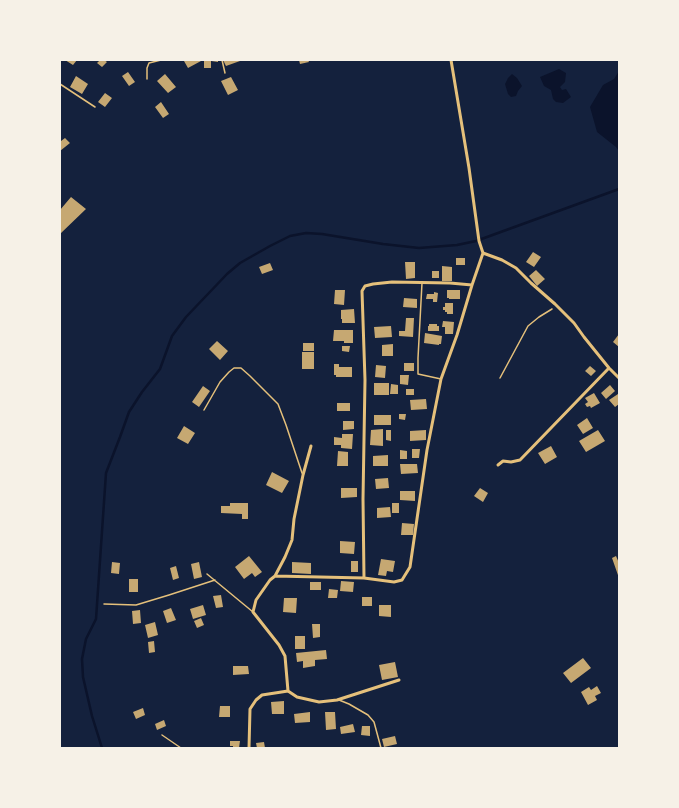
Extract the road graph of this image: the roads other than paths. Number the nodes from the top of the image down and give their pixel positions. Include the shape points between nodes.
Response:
1 (161, 60) edge
2 (222, 60) edge
3 (451, 60) edge
4 (225, 73) dead end
5 (147, 80) dead end
6 (482, 253) junction
7 (422, 282) junction
8 (472, 284) junction
9 (609, 368) junction
10 (618, 375) edge
11 (441, 379) junction
12 (204, 410) dead end
13 (311, 446) dead end
14 (498, 465) dead end
15 (303, 474) junction
16 (207, 574) dead end
17 (275, 576) junction
18 (364, 578) junction
19 (215, 580) junction
20 (104, 604) dead end
21 (253, 612) junction
22 (399, 680) dead end
23 (288, 691) junction
24 (337, 700) junction
25 (162, 735) dead end
26 (181, 748) edge
27 (249, 748) edge
28 (382, 748) edge

1 - 5 lane via 149,63
2 - 4 lane
3 - 6 street
6 - 8 street
6 - 9 street via 516,268 574,323
7 - 8 street
7 - 11 lane via 418,374
7 - 18 street via 373,284 365,286 362,291 365,380
8 - 11 street
9 - 10 street
9 - 14 street via 520,460 503,461
11 - 18 street via 427,450 410,567 402,580 394,582
12 - 15 lane via 220,382 234,368 241,368 278,404
13 - 15 street
15 - 17 street via 292,540
16 - 19 lane
17 - 18 street
17 - 21 street via 256,600
19 - 20 lane via 136,605
19 - 21 lane
21 - 23 street via 285,656
22 - 24 street
23 - 24 street via 297,697 319,702
23 - 27 street via 262,695 256,700 250,709
24 - 28 lane via 368,715 374,722
25 - 26 lane

